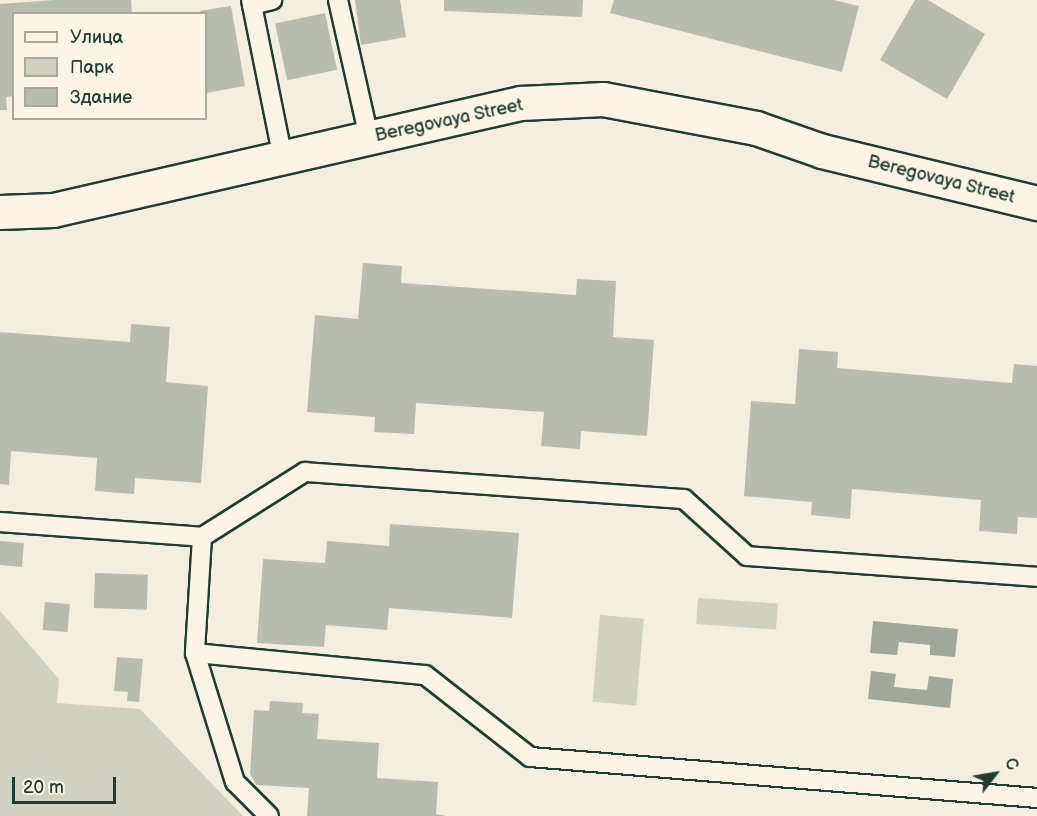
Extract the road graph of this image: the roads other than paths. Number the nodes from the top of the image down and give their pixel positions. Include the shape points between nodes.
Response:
1 (272, 0) edge
2 (338, 0) edge
3 (252, 2) edge
4 (369, 138) junction
5 (283, 158) junction
6 (1036, 199) edge
7 (0, 212) edge
8 (0, 522) edge
9 (202, 537) junction
10 (1037, 577) edge
11 (195, 653) junction
12 (1037, 798) edge
13 (269, 816) edge

1 - 3 lane
2 - 4 lane
3 - 5 lane
4 - 5 street, Beregovaya Street
4 - 6 street, Beregovaya Street via 521,103 603,99 756,128 822,151
5 - 7 street, Beregovaya Street via 53,210
8 - 9 lane
9 - 10 lane via 305,472 684,499 747,556
9 - 11 lane
11 - 12 lane via 425,675 530,757
11 - 13 lane via 234,782

